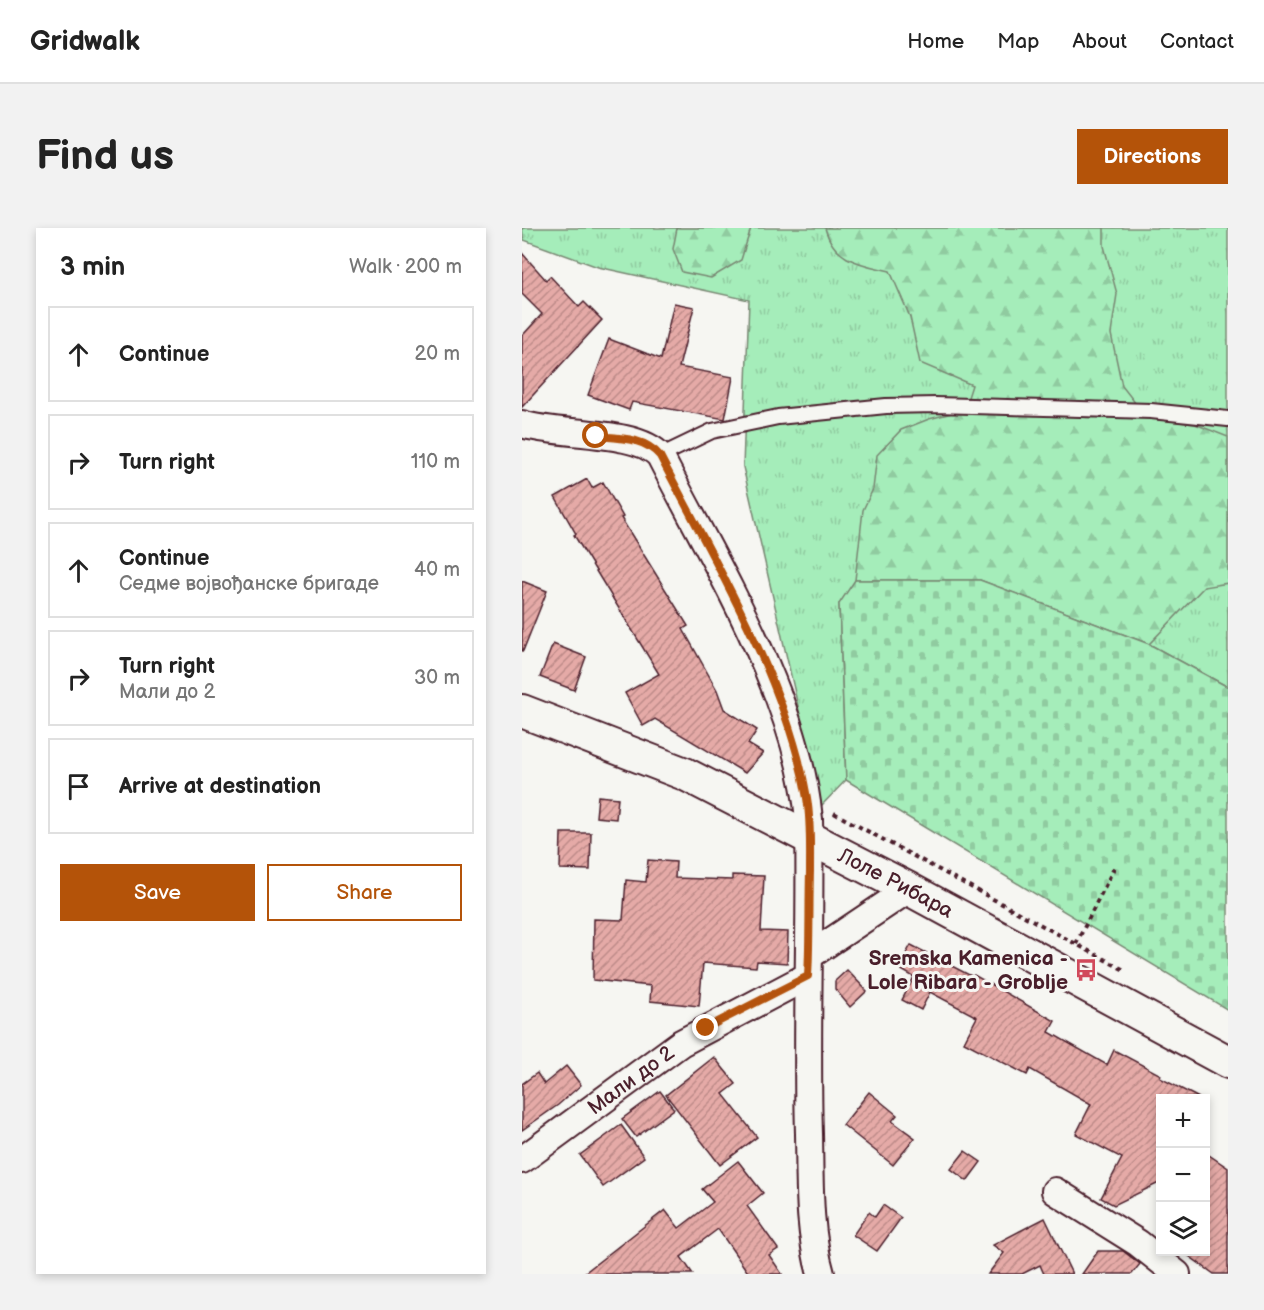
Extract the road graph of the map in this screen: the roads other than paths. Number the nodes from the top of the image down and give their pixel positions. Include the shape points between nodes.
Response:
1 (1228, 419) edge
2 (522, 424) edge
3 (660, 456) junction
4 (522, 711) edge
5 (810, 838) junction
6 (909, 889) junction
7 (809, 966) junction
8 (1228, 1062) edge
9 (522, 1160) edge
10 (1055, 1191) dead end
11 (820, 1274) edge
12 (1177, 1274) edge

1 - 3 lane via 1151,411 886,406 778,417 712,431
2 - 3 street via 641,442
3 - 5 street via 776,691 803,779
4 - 5 street, Лоле Рибара via 685,774
5 - 6 street, Лоле Рибара
5 - 7 street
6 - 7 street, Мали до 2
6 - 8 street, Лоле Рибара
7 - 9 street, Мали до 2 via 681,1043
7 - 11 street via 810,1201 814,1253
10 - 12 street via 1138,1243

